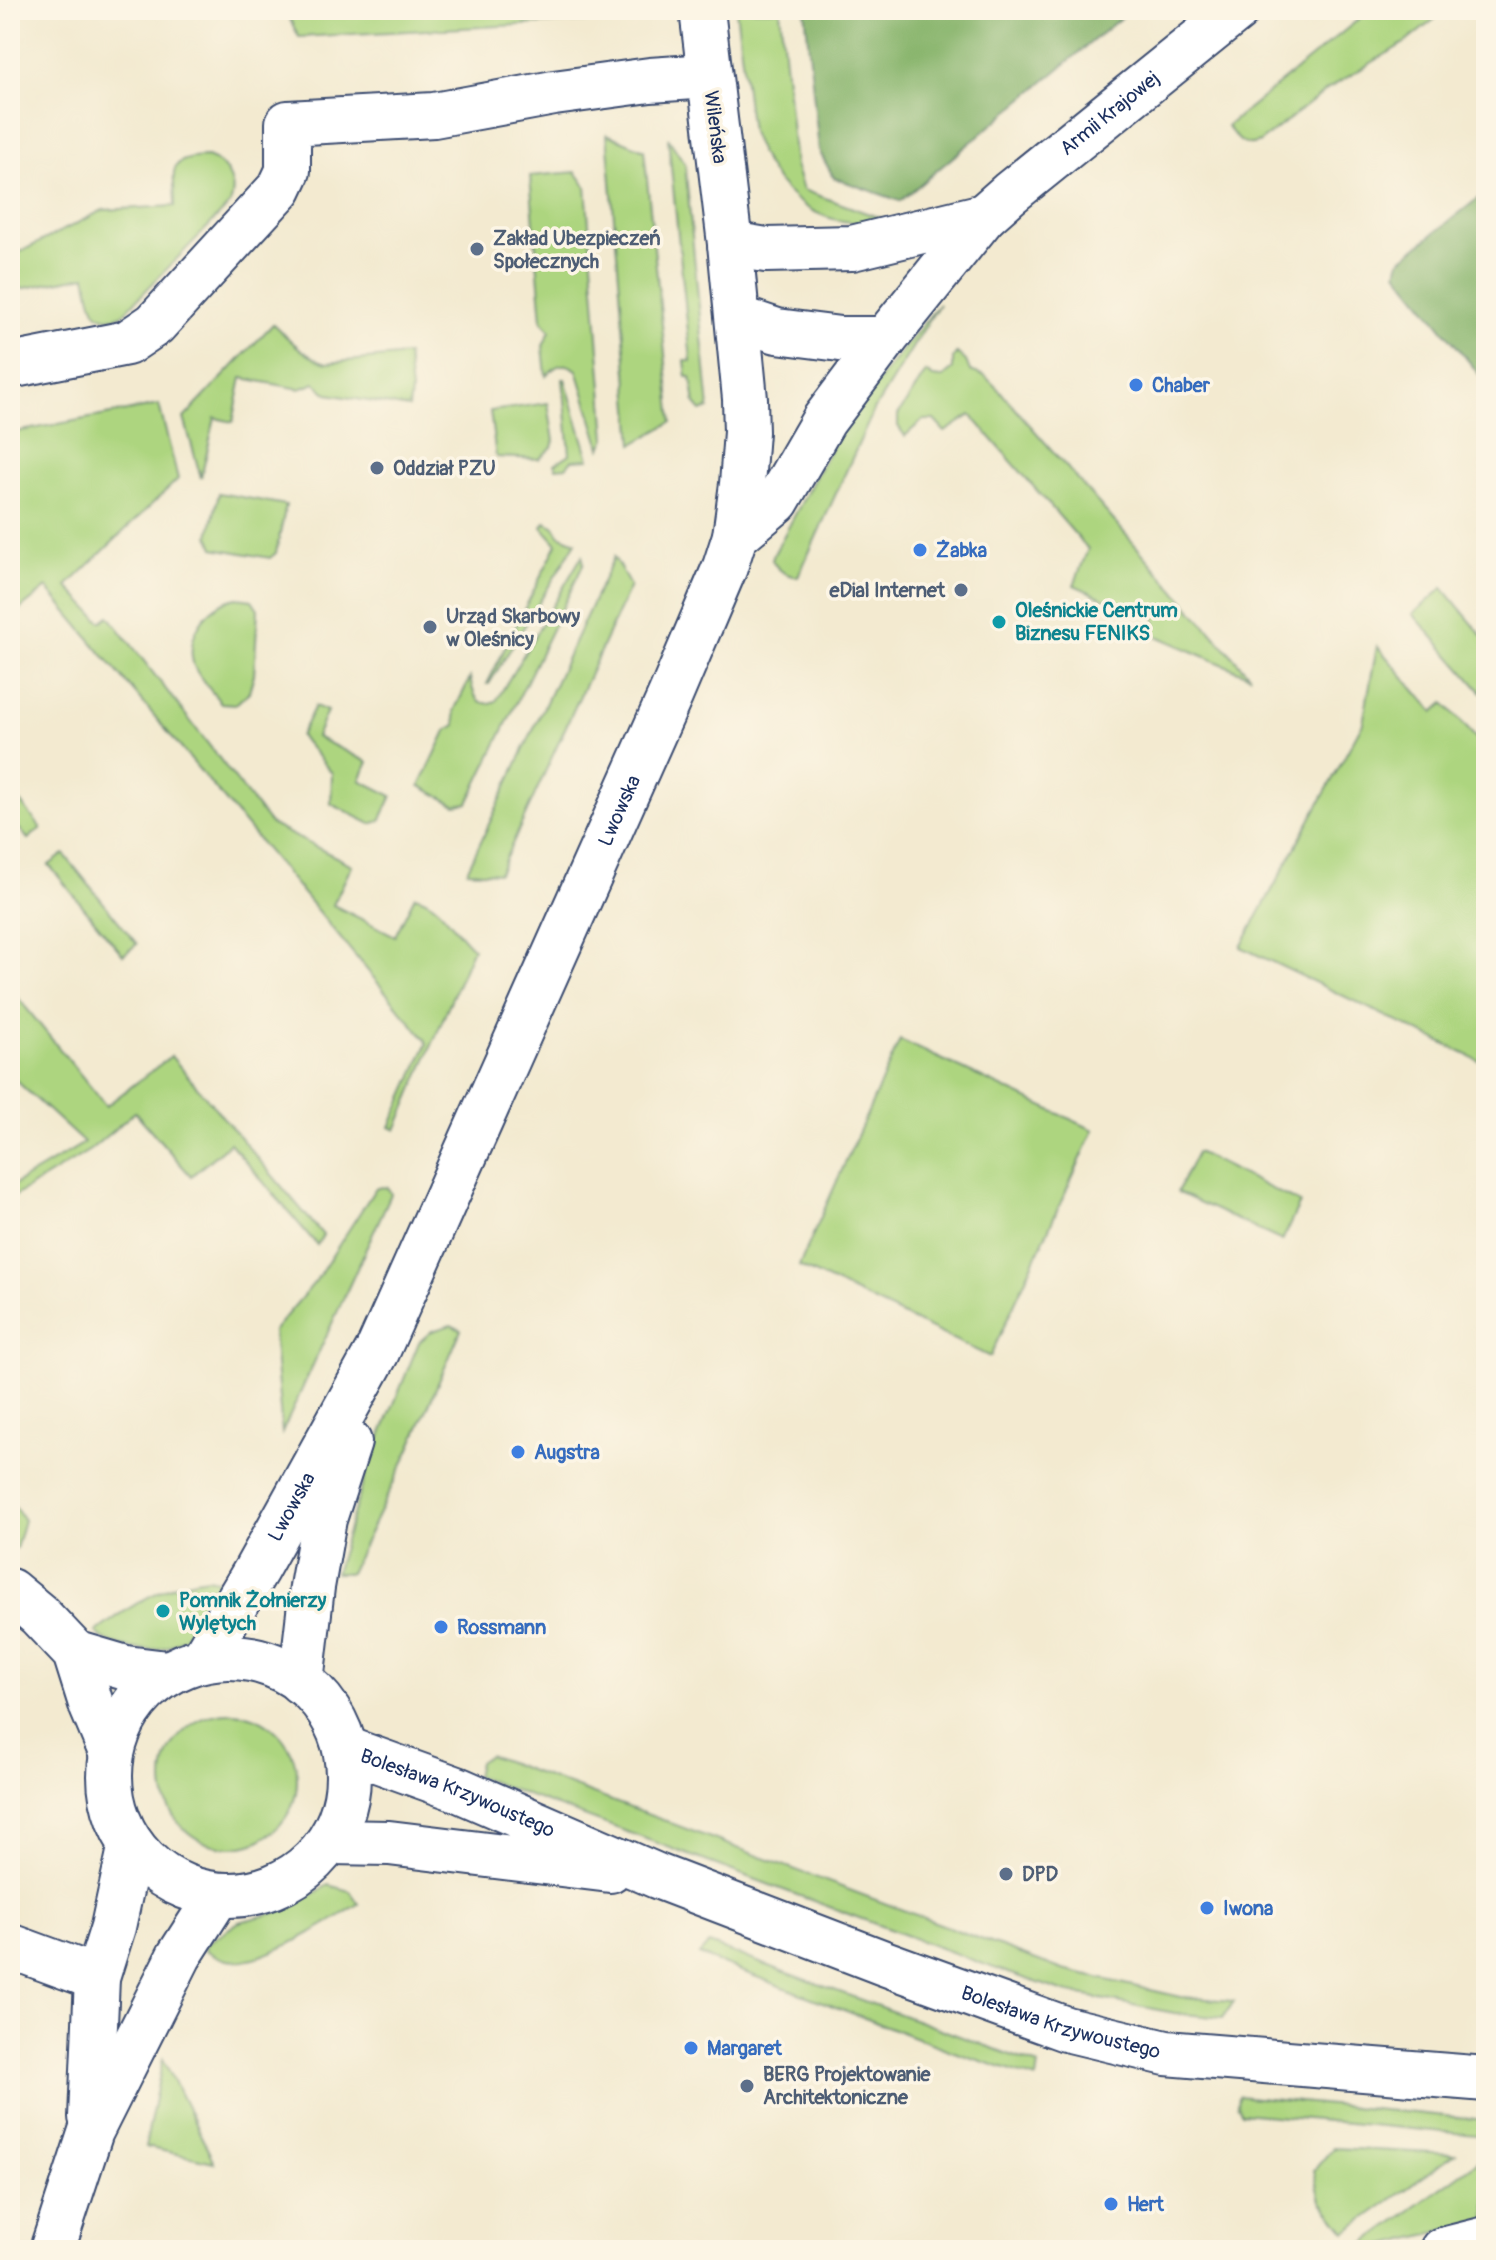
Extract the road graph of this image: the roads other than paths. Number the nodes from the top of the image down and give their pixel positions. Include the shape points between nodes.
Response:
1 (702, 10) edge
2 (1237, 10) edge
3 (709, 76) junction
4 (984, 216) junction
5 (730, 244) junction
6 (738, 318) junction
7 (885, 339) junction
8 (10, 366) edge
9 (735, 536) junction
10 (377, 1352) junction
11 (10, 1591) edge
12 (75, 1653) junction
13 (185, 1666) junction
14 (301, 1682) junction
15 (346, 1749) junction
16 (111, 1752) junction
17 (330, 1842) junction
18 (131, 1844) junction
19 (657, 1876) junction
20 (218, 1895) junction
21 (10, 1946) edge
22 (97, 1978) junction
23 (1486, 2079) edge
24 (91, 2131) junction
25 (1486, 2239) edge
26 (52, 2250) edge
27 (1442, 2250) edge

1 - 3 street, Wileńska
2 - 4 street, Armii Krajowej
3 - 5 street, Wileńska
3 - 8 street via 554,93 434,115 288,123 288,171 280,188 155,324 127,343
4 - 5 street, Armii Krajowej via 852,248 766,250
4 - 7 street, Armii Krajowej
5 - 6 street, Lwowska
6 - 7 street via 777,331
6 - 9 street, Lwowska via 746,432
7 - 9 street, Armii Krajowej via 824,420 777,501
9 - 10 street, Lwowska via 671,694
10 - 13 street, Lwowska via 256,1570
10 - 14 street, Lwowska via 324,1519
11 - 12 street
12 - 13 street via 126,1668
12 - 16 street
13 - 14 street via 237,1656 269,1662
13 - 16 street via 141,1694 122,1721
14 - 15 street via 321,1700
15 - 17 street via 349,1784 344,1814
15 - 19 street, Bolesława Krzywoustego via 457,1789
16 - 18 street via 109,1785 116,1816
17 - 19 street, Bolesława Krzywoustego via 389,1843
17 - 20 street via 284,1882 251,1893
18 - 20 street via 154,1869 184,1886
18 - 22 street
19 - 23 street, Bolesława Krzywoustego via 1095,2037 1166,2053
20 - 24 street via 179,1956
21 - 22 street
22 - 24 street
24 - 26 street
25 - 27 street

